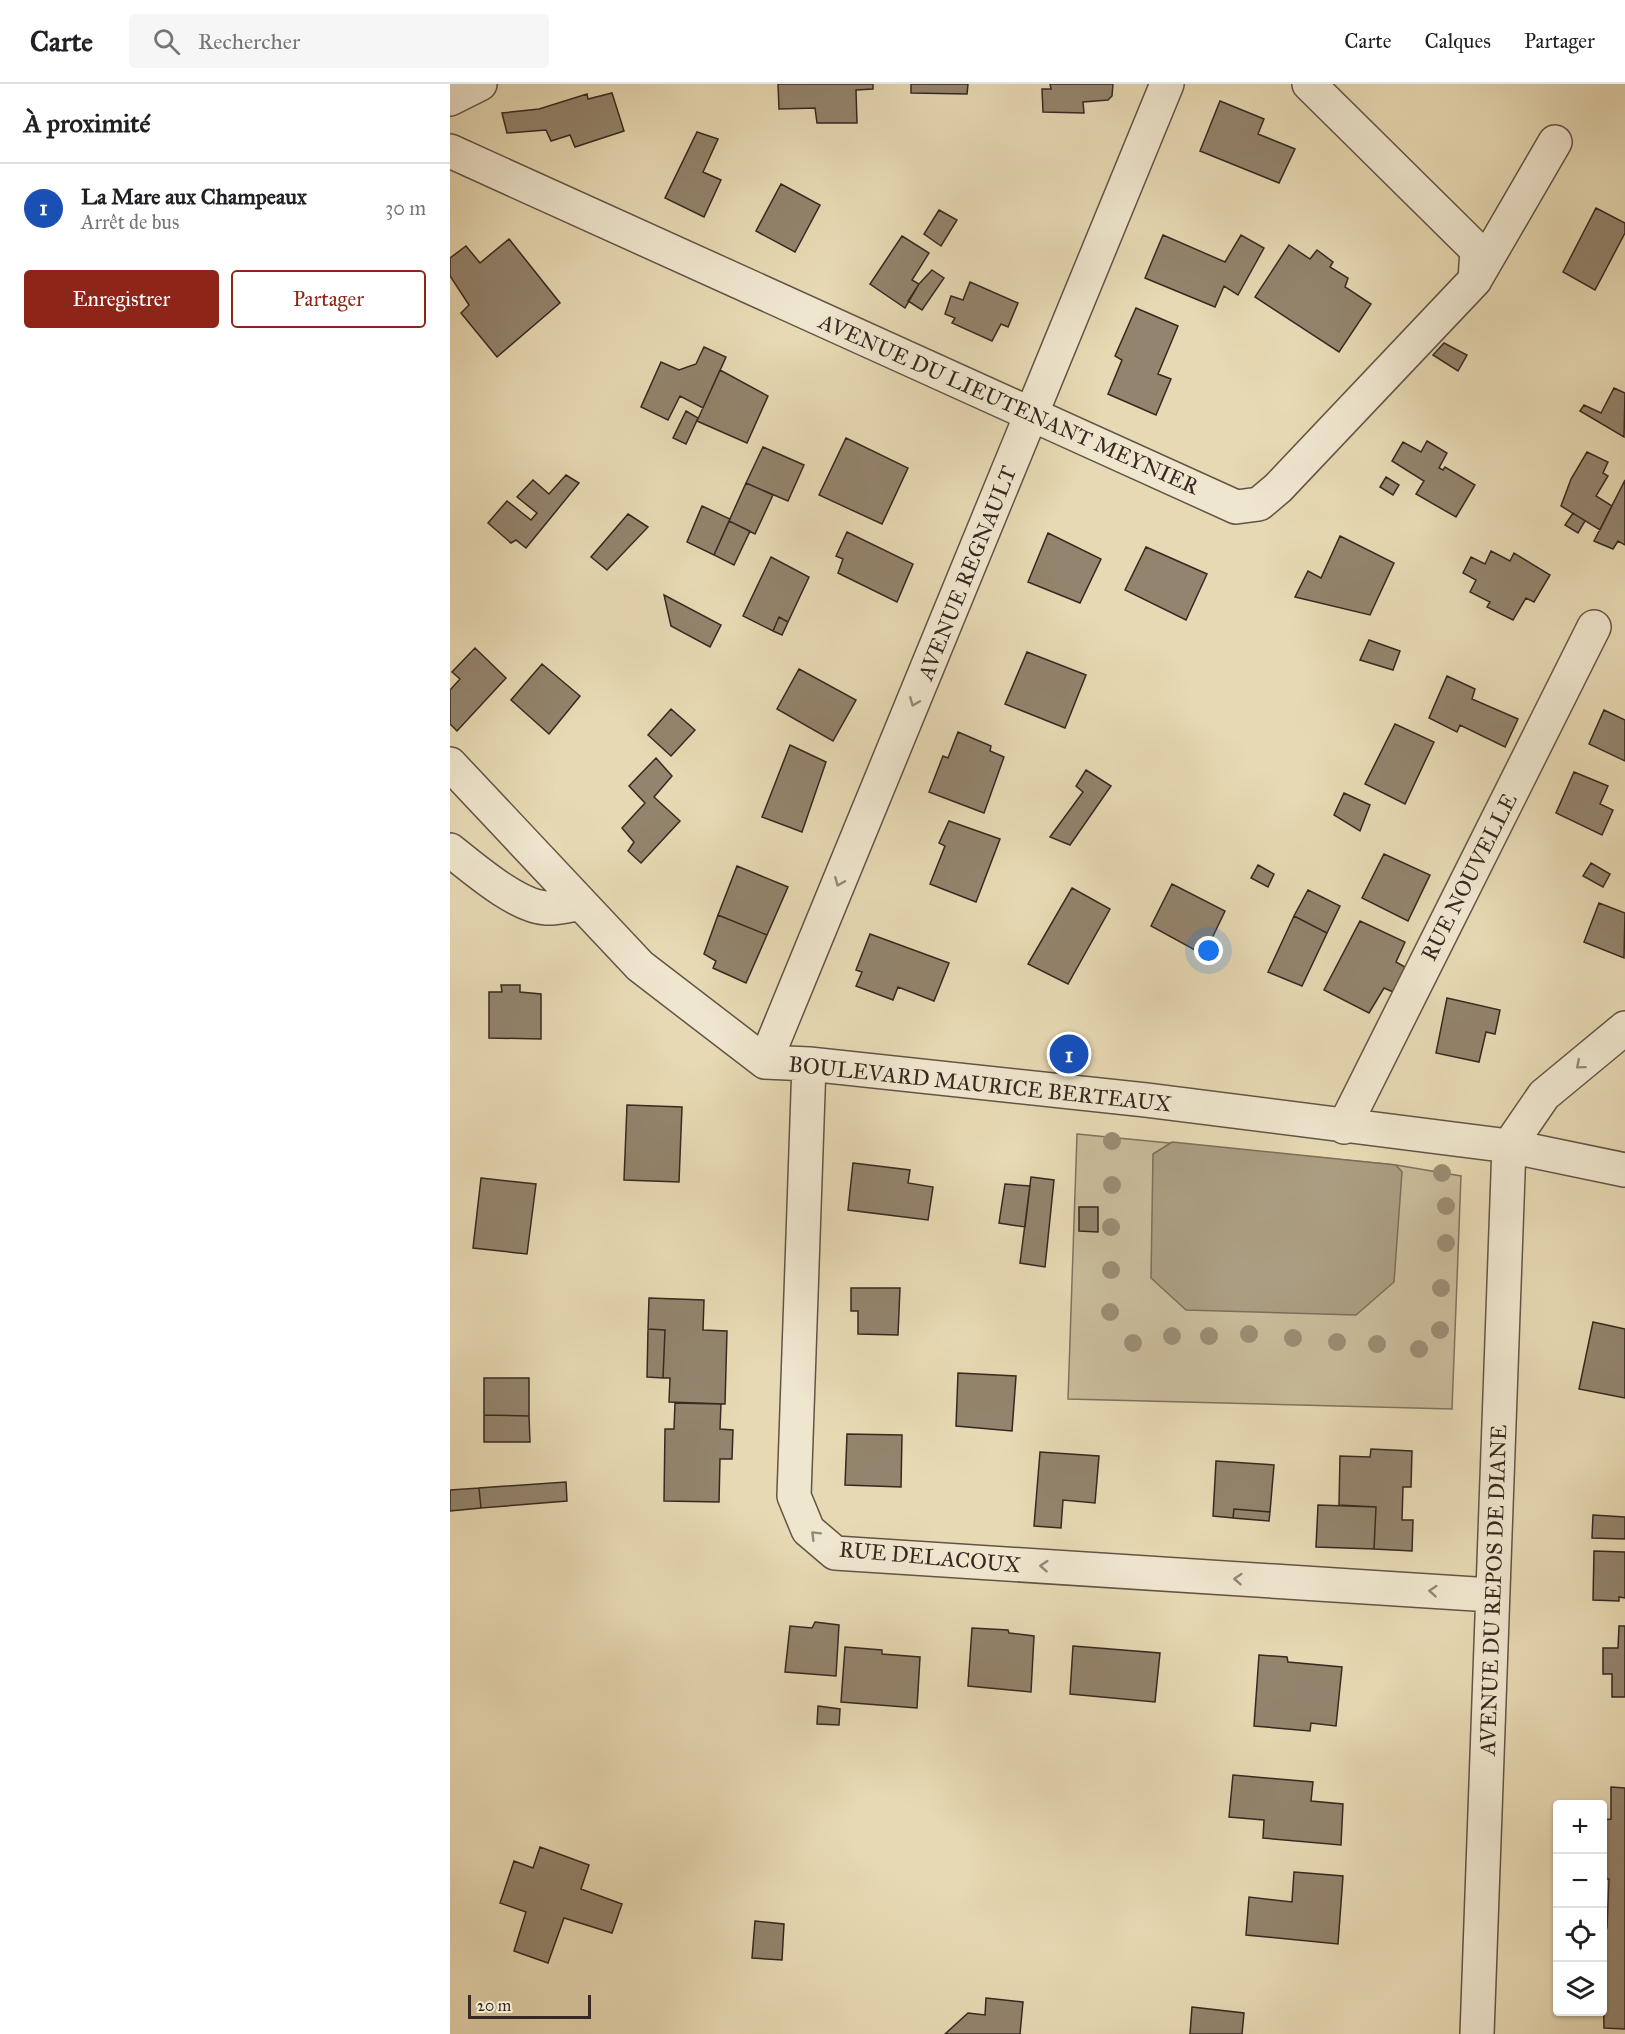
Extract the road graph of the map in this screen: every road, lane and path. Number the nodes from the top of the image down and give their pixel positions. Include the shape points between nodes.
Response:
1 (480, 84) edge
2 (1167, 84) edge
3 (1309, 84) edge
4 (450, 99) edge
5 (1555, 142) dead end
6 (450, 152) edge
7 (1476, 265) junction
8 (1032, 415) junction
9 (1594, 627) dead end
10 (450, 764) edge
11 (450, 850) edge
12 (579, 904) junction
13 (1625, 1028) edge
14 (765, 1062) junction
15 (809, 1064) junction
16 (1344, 1127) junction
17 (1509, 1146) junction
18 (1625, 1170) edge
19 (1491, 1595) junction
20 (1477, 2034) edge

1 - 4 street
2 - 8 street, AVENUE REGNAULT
3 - 7 street
5 - 7 street, AVENUE DU LIEUTENANT MEYNIER
6 - 8 street, AVENUE DU LIEUTENANT MEYNIER
7 - 8 street, AVENUE DU LIEUTENANT MEYNIER via 1278,488 1259,504 1236,507
8 -> 14 street, AVENUE REGNAULT
9 - 16 street, RUE NOUVELLE
10 - 12 street, BOULEVARD MAURICE BERTEAUX
11 - 12 street via 531,906 547,909
12 - 14 street, BOULEVARD MAURICE BERTEAUX via 640,966
13 -> 17 street via 1544,1095
14 - 15 street, BOULEVARD MAURICE BERTEAUX
15 - 16 street, BOULEVARD MAURICE BERTEAUX via 1135,1099
19 -> 15 street, RUE DELACOUX via 835,1553 808,1530 794,1496
16 - 17 street, BOULEVARD MAURICE BERTEAUX
17 - 18 street, BOULEVARD MAURICE BERTEAUX
17 - 19 street, AVENUE DU REPOS DE DIANE
19 - 20 street, AVENUE DU REPOS DE DIANE

